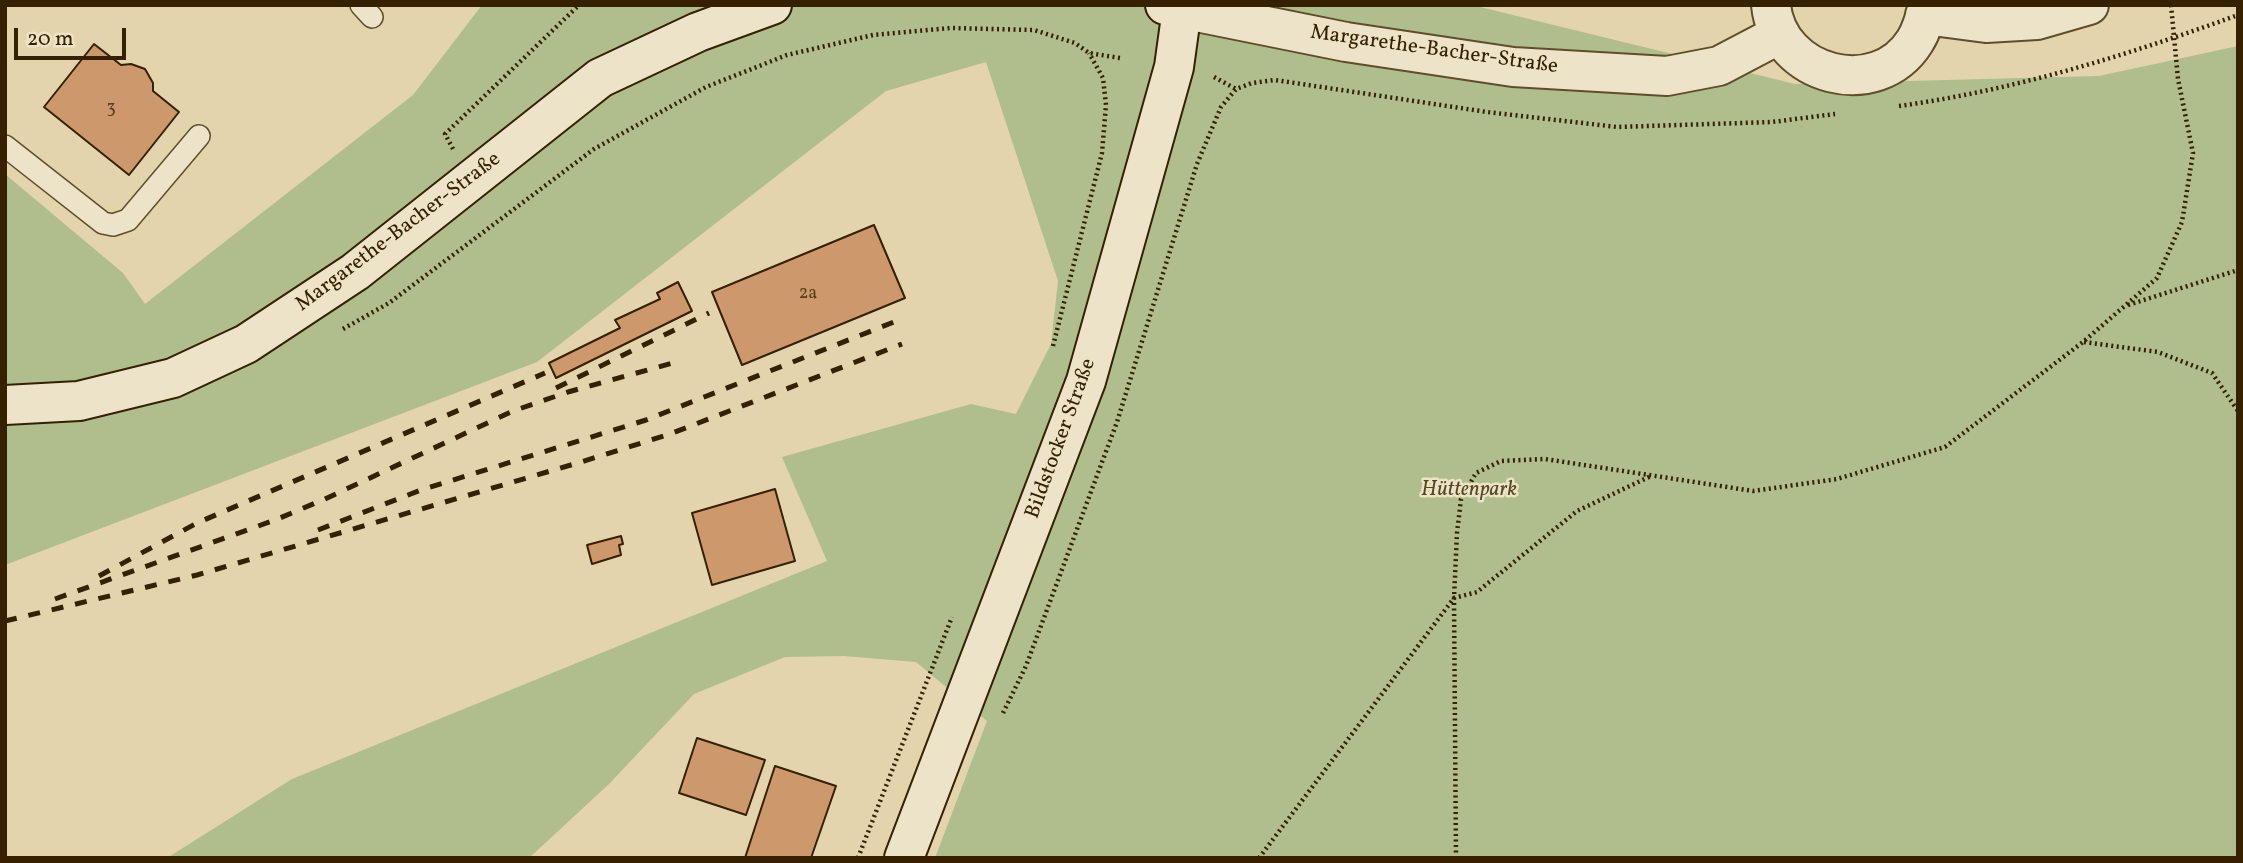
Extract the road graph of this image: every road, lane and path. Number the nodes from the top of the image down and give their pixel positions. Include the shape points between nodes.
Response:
1 (579, 5) edge
2 (772, 5) edge
3 (2089, 5) edge
4 (2171, 5) edge
5 (1173, 7) edge
6 (1927, 10) edge
7 (2238, 15) edge
8 (1776, 19) edge
9 (2175, 38) junction
10 (1089, 53) junction
11 (1119, 58) dead end
12 (1214, 77) dead end
13 (1236, 89) junction
14 (1888, 107) dead end
15 (1837, 114) dead end
16 (199, 136) dead end
17 (5, 146) edge
18 (469, 181) junction
19 (2238, 270) edge
20 (2124, 306) junction
21 (332, 336) dead end
22 (2083, 342) junction
23 (1049, 359) dead end
24 (5, 405) edge
25 (2238, 411) edge
26 (1653, 476) junction
27 (1454, 598) junction
28 (952, 615) dead end
29 (998, 724) dead end
30 (858, 858) edge
31 (904, 858) edge
32 (1259, 858) edge
33 (1456, 858) edge

1 - 18 path via 445,134
2 - 18 main road, Margarethe-Bacher-Straße via 698,32 600,78
3 - 6 main road via 2037,19 1986,23
4 - 9 path
5 - 8 main road, Margarethe-Bacher-Straße via 1346,42 1513,67 1667,76 1719,66
5 - 31 main road, Bildstocker Straße via 1174,67 1086,381
6 - 8 main road via 1914,43 1899,58 1862,75 1822,71 1803,61 1788,47
7 - 9 path
9 - 14 path via 2038,79
9 - 20 path via 2193,153 2182,222 2157,278
10 - 11 path
10 - 21 path via 1075,43 1034,30 951,28 873,35 787,55 706,87 594,149 389,303
10 - 23 path via 1103,78 1102,153
12 - 13 path
13 - 15 path via 1275,80 1617,127 1772,122
13 - 29 path via 1221,107 1197,164 1117,422 1026,666
16 - 17 lane via 128,220 113,225 103,223
18 - 24 main road, Margarethe-Bacher-Straße via 355,272 246,344 173,378 79,401
19 - 20 path
20 - 22 path
22 - 25 path via 2158,352 2212,373
22 - 26 path via 1945,447 1837,480 1753,491
26 - 27 path via 1577,511 1477,592
26 - 27 path via 1545,459 1501,461 1476,473 1461,499
27 - 32 path
27 - 33 path
28 - 30 path

